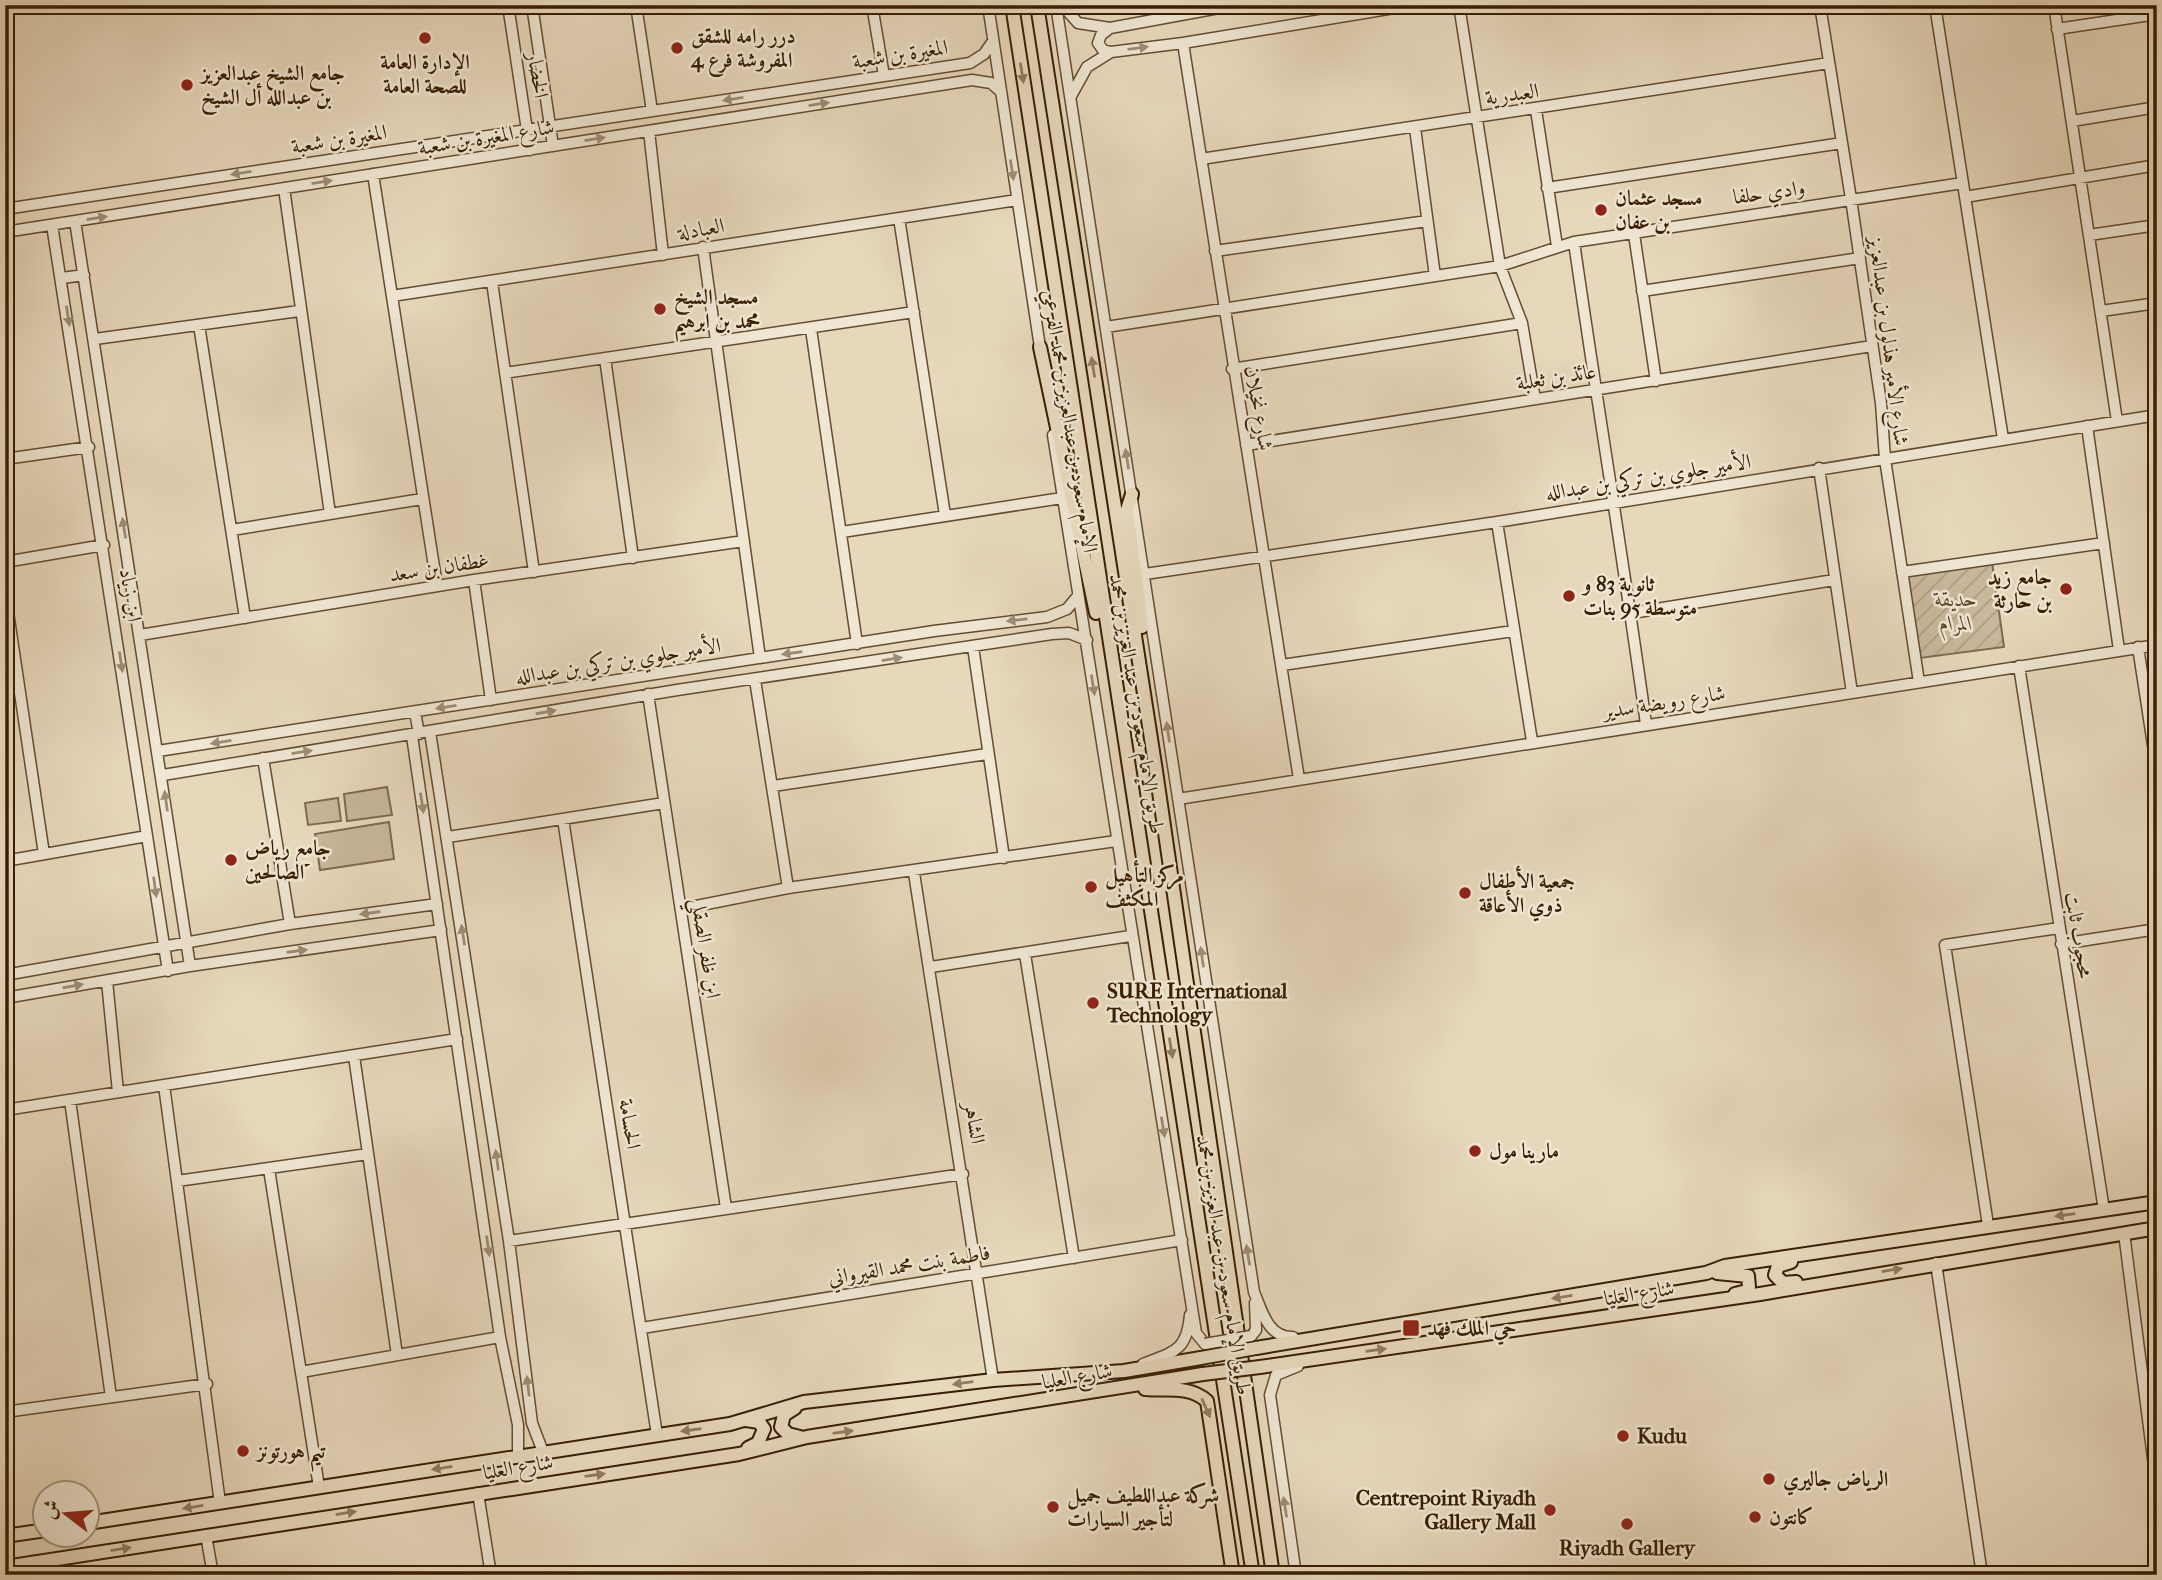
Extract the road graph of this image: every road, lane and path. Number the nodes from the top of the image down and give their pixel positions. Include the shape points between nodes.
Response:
1 (508, 5) edge
2 (532, 5) edge
3 (636, 5) edge
4 (872, 5) edge
5 (988, 5) edge
6 (1012, 5) edge
7 (1037, 5) edge
8 (1059, 5) edge
9 (1235, 5) edge
10 (1412, 5) edge
11 (1459, 5) edge
12 (1820, 5) edge
13 (1936, 5) edge
14 (2054, 5) edge
15 (1178, 10) edge
16 (2157, 14) edge
17 (1110, 28) junction
18 (2057, 29) junction
19 (993, 41) junction
20 (1183, 43) junction
21 (1111, 52) junction
22 (970, 63) junction
23 (1829, 63) junction
24 (884, 76) junction
25 (972, 80) junction
26 (1000, 91) junction
27 (1070, 100) junction
28 (2157, 107) edge
29 (1536, 110) junction
30 (652, 111) junction
31 (1476, 118) junction
32 (2072, 121) junction
33 (550, 127) junction
34 (1415, 128) junction
35 (527, 130) junction
36 (649, 131) junction
37 (1842, 143) junction
38 (553, 146) junction
39 (530, 150) junction
40 (1201, 159) junction
41 (2157, 165) edge
42 (373, 174) junction
43 (2080, 178) junction
44 (1963, 183) junction
45 (284, 188) junction
46 (1547, 188) junction
47 (1965, 197) junction
48 (1851, 199) junction
49 (1017, 200) junction
50 (5, 209) edge
51 (900, 218) junction
52 (75, 221) junction
53 (1427, 221) junction
54 (52, 225) junction
55 (2157, 225) edge
56 (5, 232) edge
57 (1634, 234) junction
58 (2089, 235) junction
59 (1574, 242) junction
60 (1557, 246) junction
61 (702, 247) junction
62 (1215, 251) junction
63 (663, 255) junction
64 (1860, 258) junction
65 (1500, 266) junction
66 (84, 275) junction
67 (1435, 276) junction
68 (62, 278) junction
69 (492, 282) junction
70 (1642, 291) junction
71 (392, 296) junction
72 (2157, 303) edge
73 (299, 311) junction
74 (1224, 311) junction
75 (2101, 311) junction
76 (914, 312) junction
77 (1522, 323) junction
78 (199, 326) junction
79 (1106, 327) junction
80 (811, 328) junction
81 (95, 339) junction
82 (715, 342) junction
83 (1040, 346) junction
84 (1872, 346) junction
85 (605, 358) junction
86 (1232, 369) junction
87 (505, 373) junction
88 (1656, 380) junction
89 (1595, 391) junction
90 (1535, 400) junction
91 (2156, 418) edge
92 (2117, 421) junction
93 (2087, 426) junction
94 (2003, 439) junction
95 (1246, 445) junction
96 (89, 447) junction
97 (1885, 458) junction
98 (5, 459) edge
99 (1819, 468) junction
100 (1132, 494) junction
101 (1062, 498) junction
102 (422, 499) junction
103 (1612, 502) junction
104 (330, 514) junction
105 (946, 515) junction
106 (1497, 522) junction
107 (232, 530) junction
108 (842, 532) junction
109 (744, 541) junction
110 (2104, 543) junction
111 (104, 545) junction
112 (1264, 555) junction
113 (633, 558) junction
114 (5, 562) edge
115 (534, 572) junction
116 (1902, 572) junction
117 (1145, 573) junction
118 (474, 580) junction
119 (1834, 580) junction
120 (437, 586) junction
121 (5, 592) edge
122 (1077, 597) junction
123 (1632, 613) junction
124 (1047, 617) junction
125 (245, 618) junction
126 (1513, 631) junction
127 (1052, 634) junction
128 (140, 635) junction
129 (1087, 640) junction
130 (857, 644) junction
131 (2157, 645) edge
132 (973, 647) junction
133 (2138, 647) junction
134 (2119, 650) junction
135 (1138, 655) junction
136 (760, 658) junction
137 (1282, 665) junction
138 (2019, 666) junction
139 (691, 671) junction
140 (675, 674) junction
141 (755, 680) junction
142 (1919, 682) junction
143 (693, 688) junction
144 (677, 690) junction
145 (1852, 693) junction
146 (648, 694) junction
147 (491, 700) junction
148 (415, 712) junction
149 (1646, 724) junction
150 (430, 732) junction
151 (415, 735) junction
152 (1122, 737) junction
153 (1532, 741) junction
154 (158, 751) junction
155 (986, 754) junction
156 (263, 758) junction
157 (2156, 766) edge
158 (163, 775) junction
159 (1299, 779) junction
160 (773, 786) junction
161 (1178, 799) junction
162 (664, 803) junction
163 (564, 819) junction
164 (147, 836) junction
165 (448, 837) junction
166 (1116, 841) junction
167 (44, 854) junction
168 (1004, 858) junction
169 (5, 861) edge
170 (914, 873) junction
171 (788, 888) junction
172 (438, 904) junction
173 (681, 909) junction
174 (290, 924) junction
175 (2059, 928) junction
176 (2157, 929) edge
177 (441, 930) junction
178 (1130, 936) junction
179 (187, 943) junction
180 (2061, 944) junction
181 (163, 947) junction
182 (1025, 954) junction
183 (190, 966) junction
184 (931, 967) junction
185 (168, 971) junction
186 (5, 975) edge
187 (107, 981) junction
188 (5, 998) edge
189 (457, 1039) junction
190 (354, 1056) junction
191 (164, 1085) junction
192 (118, 1092) junction
193 (487, 1094) junction
194 (466, 1096) junction
195 (69, 1100) junction
196 (5, 1110) edge
197 (368, 1154) junction
198 (269, 1169) junction
199 (963, 1174) junction
200 (177, 1181) junction
201 (2157, 1202) edge
202 (726, 1208) junction
203 (2104, 1210) junction
204 (625, 1225) junction
205 (1988, 1225) junction
206 (2157, 1228) edge
207 (2124, 1233) junction
208 (1182, 1240) junction
209 (509, 1241) junction
210 (1821, 1252) junction
211 (1074, 1258) junction
212 (1936, 1263) junction
213 (977, 1273) junction
214 (1706, 1273) junction
215 (1824, 1281) junction
216 (1254, 1292) junction
217 (1192, 1297) junction
218 (1708, 1302) junction
219 (642, 1328) junction
220 (1332, 1334) junction
221 (500, 1336) junction
222 (1254, 1342) junction
223 (397, 1355) junction
224 (1331, 1356) junction
225 (1124, 1371) junction
226 (301, 1372) junction
227 (993, 1380) junction
228 (207, 1384) junction
229 (1123, 1388) junction
230 (111, 1397) junction
231 (804, 1402) junction
232 (5, 1412) edge
233 (533, 1423) junction
234 (730, 1424) junction
235 (518, 1425) junction
236 (657, 1435) junction
237 (807, 1437) junction
238 (543, 1452) junction
239 (739, 1454) junction
240 (518, 1456) junction
241 (319, 1487) junction
242 (2157, 1489) edge
243 (478, 1493) junction
244 (220, 1503) junction
245 (102, 1521) edge
246 (32, 1532) edge
247 (206, 1535) junction
248 (5, 1536) edge
249 (5, 1567) edge
250 (213, 1575) edge
251 (491, 1575) edge
252 (1233, 1575) edge
253 (1252, 1575) edge
254 (1273, 1575) edge
255 (1296, 1575) edge
256 (1982, 1575) edge

1 - 35 street, الخضار
2 - 33 street, الخضار
3 - 30 street
4 - 24 street
5 - 19 street, الإمام سعود بن عبدالعزيز بن محمد الفرعي
6 -> 152 main road, طريق الإمام سعود بن عبد العزيز بن محمد
135 -> 7 main road, طريق الإمام سعود بن عبد العزيز بن محمد
8 - 17 street via 1078,23
8 - 27 street
9 - 15 street
10 - 20 street
11 - 31 street
12 - 23 street, شارع الأمير هذلول بن عبدالعزيز
13 - 44 street
14 - 18 street
15 - 17 street
16 - 18 street
17 - 21 street via 1098,43
18 - 32 street
19 - 22 street
19 - 26 street, الإمام سعود بن عبدالعزيز بن محمد الفرعي
21 -> 20 street
20 - 40 street, شارع نخيلان
21 - 27 street via 1087,67
22 - 24 street, المغيرة بن شعبة
22 - 25 street via 975,69
23 - 29 street, العبدرية
23 - 37 street, شارع الأمير هذلول بن عبدالعزيز
24 -> 30 street, المغيرة بن شعبة
25 - 26 street via 991,83
36 -> 25 street, شارع المغيرة بن شعبة
26 -> 49 street, الإمام سعود بن عبدالعزيز بن محمد الفرعي
27 - 79 street
28 - 32 street
29 - 31 street, العبدرية
29 - 46 street
30 - 33 street, المغيرة بن شعبة
31 - 34 street, العبدرية
31 - 65 street
32 - 43 street
33 - 35 street, المغيرة بن شعبة
33 - 38 street, الخضار
34 - 40 street, العبدرية
34 - 53 street
35 - 39 street, الخضار
35 -> 50 street, المغيرة بن شعبة
38 -> 36 street, شارع المغيرة بن شعبة
36 - 63 street
37 - 46 street
37 - 48 street, شارع الأمير هذلول بن عبدالعزيز
38 - 39 street, شارع المغيرة بن شعبة
39 - 42 street, شارع المغيرة بن شعبة
40 - 62 street, شارع نخيلان
41 - 43 street
45 -> 42 street, شارع المغيرة بن شعبة
42 - 71 street
43 - 47 street
43 - 58 street
44 - 47 street
44 - 48 street, وادي حلفا
52 -> 45 street, شارع المغيرة بن شعبة
45 - 73 street
46 - 60 street
47 - 94 street
48 - 57 street, وادي حلفا
48 - 64 street, شارع الأمير هذلول بن عبدالعزيز
49 - 51 street, العبادلة
49 - 83 street, الإمام سعود بن عبدالعزيز بن محمد الفرعي
51 - 61 street, العبادلة
51 - 76 street
52 - 54 street, شارع المغيرة بن شعبة
52 - 66 street, ابن زياد
53 - 62 street
53 - 67 street
54 - 56 street, شارع المغيرة بن شعبة
54 - 68 street, ابن زياد
55 - 58 street
57 - 59 street, وادي حلفا
57 - 70 street
58 - 75 street
59 - 60 street, وادي حلفا
59 - 89 street
60 - 65 street, وادي حلفا
61 - 63 street, العبادلة
61 - 82 street
62 - 74 street, شارع نخيلان
63 - 69 street, العبادلة
64 - 70 street
64 - 84 street, شارع الأمير هذلول بن عبدالعزيز
65 - 67 street, وادي حلفا
65 - 77 street
66 - 68 street
66 - 81 street, ابن زياد
67 - 74 street, وادي حلفا
68 -> 96 street, ابن زياد
69 - 71 street, العبادلة
69 - 87 street
70 - 88 street
71 - 102 street
72 - 75 street
73 - 78 street
73 - 104 street
74 - 79 street, وادي حلفا
74 - 86 street, شارع نخيلان
75 - 92 street
76 - 80 street
76 - 105 street
77 - 86 street
77 - 90 street
78 - 81 street
78 - 107 street
100 -> 79 street
80 - 82 street
80 - 108 street
128 -> 81 street, ابن زياد
82 - 85 street
82 - 109 street
83 - 101 street, الإمام سعود بن عبدالعزيز بن محمد الفرعي
83 - 152 main road
84 - 88 street, عائذ بن ثعلبة
84 - 97 street, شارع الأمير هذلول بن عبدالعزيز
85 - 87 street
85 - 113 street
86 - 95 street, شارع نخيلان
87 - 115 street
88 - 89 street, عائذ بن ثعلبة
89 - 90 street, عائذ بن ثعلبة
89 - 103 street
90 - 95 street, عائذ بن ثعلبة
91 - 92 street, الأمير جلوي بن تركي بن عبدالله
92 - 93 street, الأمير جلوي بن تركي بن عبدالله
93 - 94 street, الأمير جلوي بن تركي بن عبدالله
93 - 110 street
94 - 97 street, الأمير جلوي بن تركي بن عبدالله
95 - 112 street, شارع نخيلان
96 - 98 street
96 - 111 street, ابن زياد
97 - 99 street, الأمير جلوي بن تركي بن عبدالله
97 - 116 street, شارع الأمير هذلول بن عبدالعزيز
99 - 103 street, الأمير جلوي بن تركي بن عبدالله
99 - 119 street
100 - 117 street
100 - 135 main road via 1127,510 1142,632
101 - 105 street
101 - 122 street, الإمام سعود بن عبدالعزيز بن محمد الفرعي
102 - 104 street
102 - 120 street
103 - 106 street, الأمير جلوي بن تركي بن عبدالله
103 - 123 street
104 - 107 street
105 - 108 street
106 - 112 street, الأمير جلوي بن تركي بن عبدالله
106 - 126 street
107 - 125 street
108 - 130 street
109 - 113 street, غطفان بن سعد
109 - 136 street
110 - 116 street
110 - 134 street
111 - 114 street
111 -> 164 street, ابن زياد
112 - 117 street, الأمير جلوي بن تركي بن عبدالله
112 - 137 street, شارع نخيلان
113 - 115 street, غطفان بن سعد
115 - 118 street, غطفان بن سعد
116 - 142 street, شارع الأمير هذلول بن عبدالعزيز
161 -> 117 street
118 - 120 street, غطفان بن سعد
118 - 147 street
119 - 123 street
119 - 145 street
120 - 125 street, غطفان بن سعد
121 - 167 street
122 - 124 street, الأمير جلوي بن تركي بن عبدالله via 1067,609
122 - 129 street, الإمام سعود بن عبدالعزيز بن محمد الفرعي
123 - 149 street
124 - 127 street via 1060,620 1059,629
124 -> 130 street, الأمير جلوي بن تركي بن عبدالله
125 - 128 street, غطفان بن سعد
126 - 137 street
126 - 153 street
127 - 129 street, الأمير جلوي بن تركي بن عبدالله via 1069,633
127 - 132 street, الأمير جلوي بن تركي بن عبدالله
128 - 154 street, ابن زياد
129 -> 166 street, الإمام سعود بن عبدالعزيز بن محمد الفرعي
130 -> 136 street, الأمير جلوي بن تركي بن عبدالله
131 - 133 street, شارع رويضة سدير
141 -> 132 street, الأمير جلوي بن تركي بن عبدالله
132 - 155 street
133 - 134 street, شارع رويضة سدير
133 - 157 street
134 - 138 street, شارع رويضة سدير
135 - 254 main road, طريق الإمام سعود بن عبد العزيز بن محمد
136 - 139 street, الأمير جلوي بن تركي بن عبدالله
137 - 159 street, شارع نخيلان
138 - 142 street, شارع رويضة سدير
138 - 175 street, محجوب ثابت
139 - 140 street, الأمير جلوي بن تركي بن عبدالله
139 - 143 street
140 - 144 street
140 - 147 street, الأمير جلوي بن تركي بن عبدالله
141 - 143 street, الأمير جلوي بن تركي بن عبدالله
141 - 160 street
142 - 145 street, شارع رويضة سدير
143 - 144 street, الأمير جلوي بن تركي بن عبدالله
144 - 146 street, الأمير جلوي بن تركي بن عبدالله
145 - 149 street, شارع رويضة سدير
150 -> 146 street, الأمير جلوي بن تركي بن عبدالله
146 - 162 street, ابن ظفر الصقلي
147 -> 148 street, الأمير جلوي بن تركي بن عبدالله
148 - 151 street
148 -> 154 street, الأمير جلوي بن تركي بن عبدالله
149 - 153 street, شارع رويضة سدير
150 - 151 street, الأمير جلوي بن تركي بن عبدالله
150 - 165 street
156 -> 151 street, الأمير جلوي بن تركي بن عبدالله
151 -> 172 street
152 -> 253 main road, طريق الإمام سعود بن عبد العزيز بن محمد
153 - 159 street, شارع رويضة سدير
154 - 158 street, ابن زياد
155 - 160 street
155 - 168 street
156 - 158 street, الأمير جلوي بن تركي بن عبدالله
156 - 174 street
179 -> 158 street, ابن زياد
159 - 161 street, شارع رويضة سدير
160 - 171 street
216 -> 161 street
162 - 163 street
162 - 173 street, ابن ظفر الصقلي
163 - 165 street
163 - 204 street, الحسامة
164 - 167 street
164 -> 181 street, ابن زياد
193 -> 165 street
166 - 168 street
166 - 178 street, الإمام سعود بن عبدالعزيز بن محمد الفرعي
167 - 169 street
168 - 170 street
170 - 171 street
170 - 184 street, الشاهر
171 - 173 street
172 -> 174 street
172 - 177 street
173 - 202 street, ابن ظفر الصقلي
174 - 179 street
175 - 180 street, محجوب ثابت
175 - 205 street via 1945,945
176 - 180 street
183 -> 177 street
177 - 189 street
178 - 182 street
178 -> 208 street, الإمام سعود بن عبدالعزيز بن محمد الفرعي
179 - 181 street
179 - 183 street, ابن زياد
180 - 203 street, محجوب ثابت
181 - 185 street, ابن زياد
181 - 186 street
182 - 184 street
182 - 211 street
183 - 185 street
184 - 199 street, الشاهر
185 - 187 street
188 -> 187 street
187 - 192 street
189 - 190 street
189 - 194 street
190 - 191 street
190 - 197 street
191 - 192 street
191 - 200 street
192 - 195 street
193 - 194 street
209 -> 193 street
194 -> 221 street
195 - 196 street
195 - 230 street
197 - 198 street
197 - 223 street
198 - 200 street
198 - 226 street
199 - 202 street
199 - 213 street, الشاهر
200 - 228 street
201 - 203 main road, شارع العليا
202 - 204 street
203 -> 205 main road, شارع العليا
204 - 209 street
204 - 219 street, الحسامة
205 - 210 main road, شارع العليا
206 - 207 main road, شارع العليا
207 - 212 main road, شارع العليا
207 - 242 street
208 - 211 street, فاطمة بنت محمد القيرواني
208 - 217 street, الإمام سعود بن عبدالعزيز بن محمد الفرعي
233 -> 209 street
210 - 214 main road, شارع العليا
210 - 215 main road via 1778,1266 1775,1275 1783,1283
211 - 213 street, فاطمة بنت محمد القيرواني
215 -> 212 main road, شارع العليا
212 - 256 street
213 - 219 street, فاطمة بنت محمد القيرواني
213 - 227 street, الشاهر
214 - 218 main road via 1742,1273 1750,1282 1746,1291
214 -> 220 main road, شارع العليا
215 - 218 main road, شارع العليا
216 - 220 street via 1270,1326 1283,1337
216 - 222 street
217 - 222 street, الإمام سعود بن عبدالعزيز بن محمد الفرعي, bridge via 1196,1333 1205,1343
217 - 225 street via 1184,1344
224 -> 218 main road, شارع العليا
219 - 236 street, الحسامة
220 - 222 main road, شارع العليا
221 - 223 street
221 - 235 street
222 - 225 main road, شارع العليا, bridge via 1201,1358
223 - 226 street
224 - 229 main road, شارع العليا, bridge
255 -> 224 street via 1270,1395 1276,1376
225 - 227 main road, شارع العليا
226 - 241 street
227 -> 231 main road, شارع العليا
228 - 230 street
228 - 244 street
237 -> 229 main road, شارع العليا
229 -> 252 main road via 1184,1389 1206,1401
230 - 232 street
231 - 234 main road, شارع العليا
231 - 237 main road via 784,1415 781,1427 788,1434
233 - 235 street
233 - 238 street
234 -> 236 main road, شارع العليا
234 - 239 main road via 751,1419 764,1429 758,1443
235 - 240 street
236 - 238 main road, شارع العليا
237 - 239 main road, شارع العليا
238 - 240 main road, شارع العليا
243 -> 239 main road, شارع العليا
240 -> 241 main road, شارع العليا
241 - 244 main road, شارع العليا
247 -> 243 main road, شارع العليا
243 - 251 street
244 -> 245 main road, شارع العليا
246 - 248 main road
249 -> 247 main road, شارع العليا
247 - 250 street

